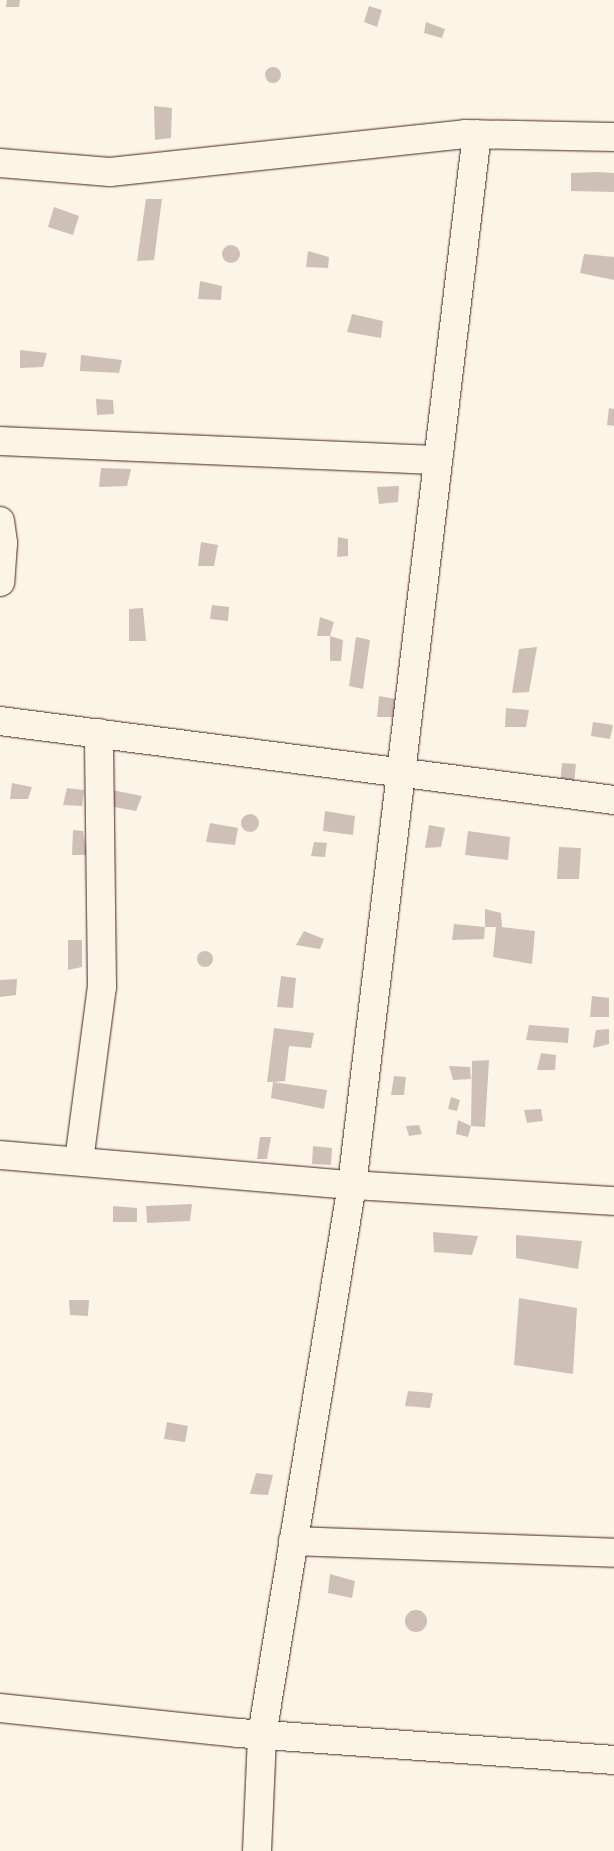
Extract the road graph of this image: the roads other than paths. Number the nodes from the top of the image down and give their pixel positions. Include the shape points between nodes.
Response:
1 (477, 134) junction
2 (614, 137) edge
3 (0, 163) edge
4 (0, 440) edge
5 (438, 460) junction
6 (0, 521) edge
7 (0, 582) edge
8 (0, 721) edge
9 (100, 734) junction
10 (401, 772) junction
11 (614, 800) edge
12 (0, 1155) edge
13 (79, 1161) junction
14 (352, 1186) junction
15 (614, 1198) edge
16 (293, 1542) junction
17 (614, 1553) edge
18 (0, 1708) edge
19 (262, 1735) junction
20 (614, 1760) edge
21 (257, 1851) edge

1 - 2 street
1 - 3 street via 110,172
1 - 5 street
4 - 5 street
5 - 10 street
6 - 7 street via 3,543
8 - 9 street
9 - 10 street
9 - 13 street via 102,987
10 - 11 street
10 - 14 street
12 - 13 street
13 - 14 street
14 - 15 street
14 - 16 street
16 - 17 street
16 - 19 street
18 - 19 street
19 - 20 street
19 - 21 street

